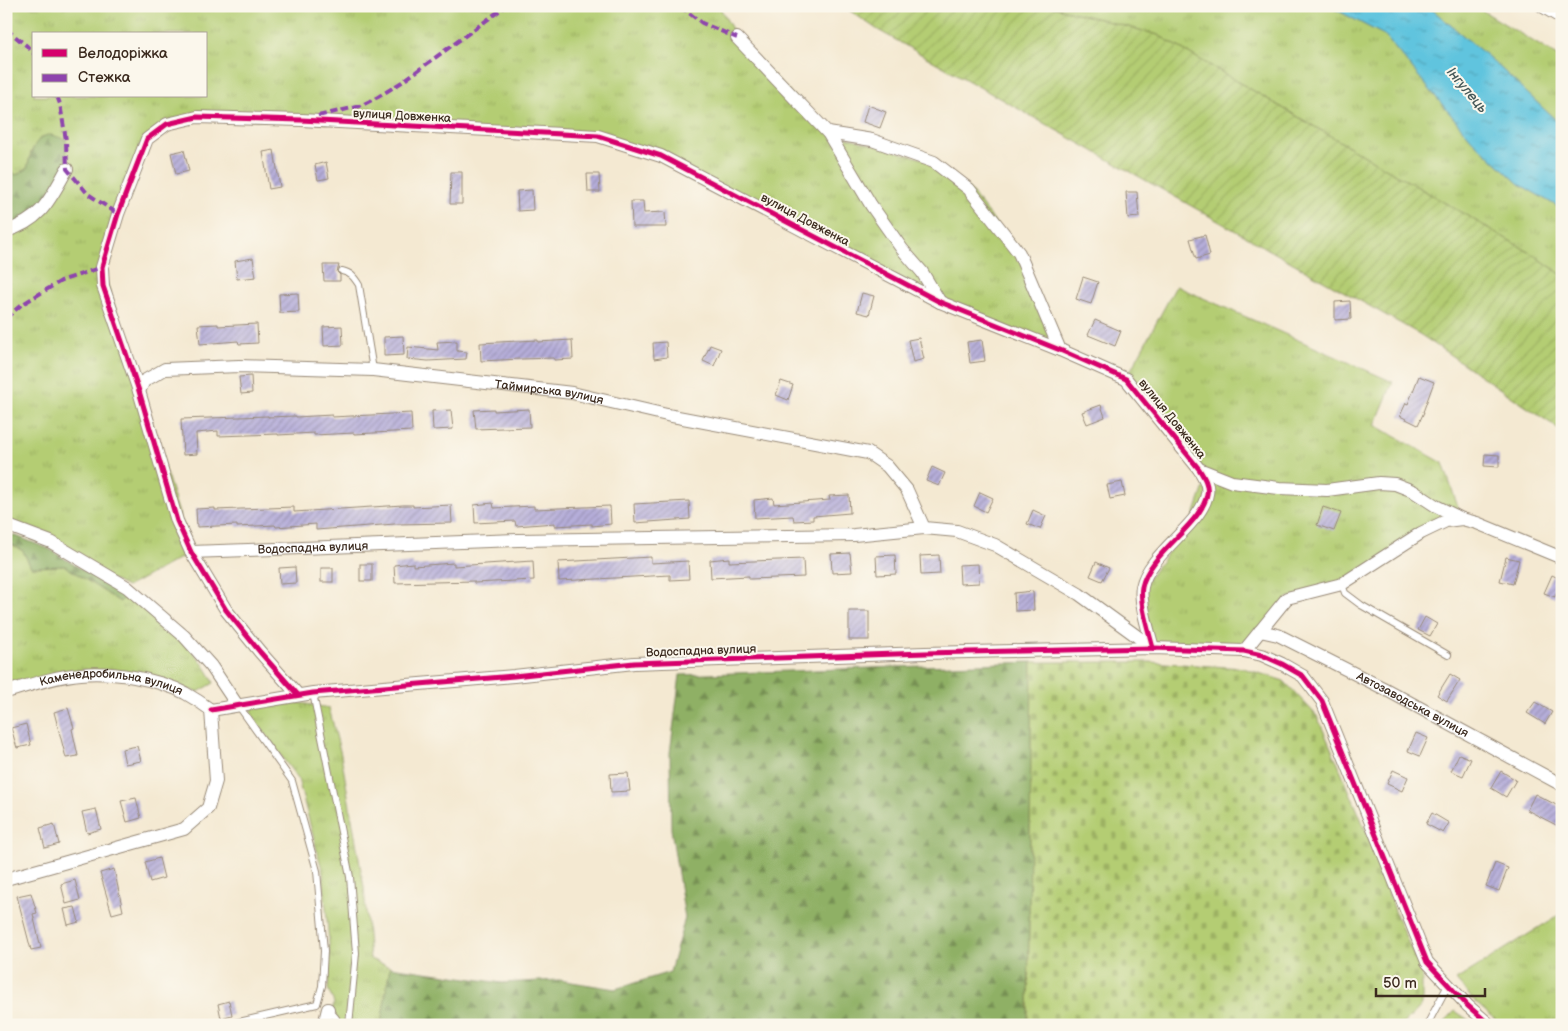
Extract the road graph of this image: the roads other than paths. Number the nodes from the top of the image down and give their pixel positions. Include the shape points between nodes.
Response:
1 (1542, 6) edge
2 (1562, 18) edge
3 (737, 38) dead end
4 (828, 132) junction
5 (67, 169) dead end
6 (6, 231) edge
7 (342, 272) dead end
8 (940, 302) junction
9 (1060, 350) junction
10 (373, 370) junction
11 (139, 391) junction
12 (1199, 469) junction
13 (1462, 519) junction
14 (6, 525) edge
15 (924, 528) junction
16 (191, 552) junction
17 (1562, 558) edge
18 (1342, 584) junction
19 (1260, 631) junction
20 (1153, 648) junction
21 (1244, 652) junction
22 (1448, 655) dead end
23 (6, 692) edge
24 (313, 693) junction
25 (298, 695) junction
26 (237, 705) junction
27 (211, 710) junction
28 (1562, 785) edge
29 (6, 879) edge
30 (1448, 985) junction
31 (323, 1006) junction
32 (226, 1025) edge
33 (324, 1025) edge
34 (337, 1025) edge
35 (349, 1025) edge
36 (1427, 1025) edge
37 (1490, 1025) edge

1 - 2 street
3 - 4 street
4 - 8 street via 872,205
4 - 9 street via 872,140 934,162 970,189 1018,253
5 - 6 street via 36,217
7 - 10 lane via 349,273 359,285
8 - 9 street, вулиця Довженка
8 - 11 street, вулиця Довженка via 661,156 598,136 301,120 197,118 167,124 147,139 102,267 103,286
9 - 12 street, вулиця Довженка via 1126,379
10 - 11 street, Таймирська вулиця via 239,366 165,369 144,380
10 - 15 street, Таймирська вулиця via 572,393 667,415 868,453 887,466 907,490
11 - 16 street via 177,522
12 - 13 street via 1232,482 1279,488 1327,490 1395,484
12 - 20 street, вулиця Довженка via 1206,481 1208,493 1205,504 1148,569 1141,588
13 - 17 street
13 - 18 street via 1446,521 1422,533
14 - 26 street via 51,542 127,587 184,636 211,666
15 - 16 street, Водоспадна вулиця via 854,535 518,540
15 - 20 street, Водоспадна вулиця via 957,531 995,545 1079,594
16 - 25 street via 226,610
18 - 19 street via 1287,598
18 - 22 lane via 1346,593 1360,605
19 - 21 street
19 - 28 street, Автозаводська вулиця via 1278,635 1330,661
20 - 21 street, Водоспадна вулиця
20 - 24 street, Водоспадна вулиця via 634,663
21 - 30 street, Водоспадна вулиця via 1262,655 1303,676 1322,701 1427,962
23 - 27 street, Каменедробильна вулиця via 56,678 81,674 112,675 158,682
24 - 25 street, Водоспадна вулиця
24 - 35 lane via 350,876 356,953
25 - 26 street, Водоспадна вулиця
26 - 27 street, Водоспадна вулиця
26 - 31 lane via 292,781 317,871 324,951
27 - 29 street via 216,781 208,808 184,830
30 - 36 lane
30 - 37 street, Водоспадна вулиця
31 - 32 lane
31 - 33 street
31 - 34 lane via 336,1018

